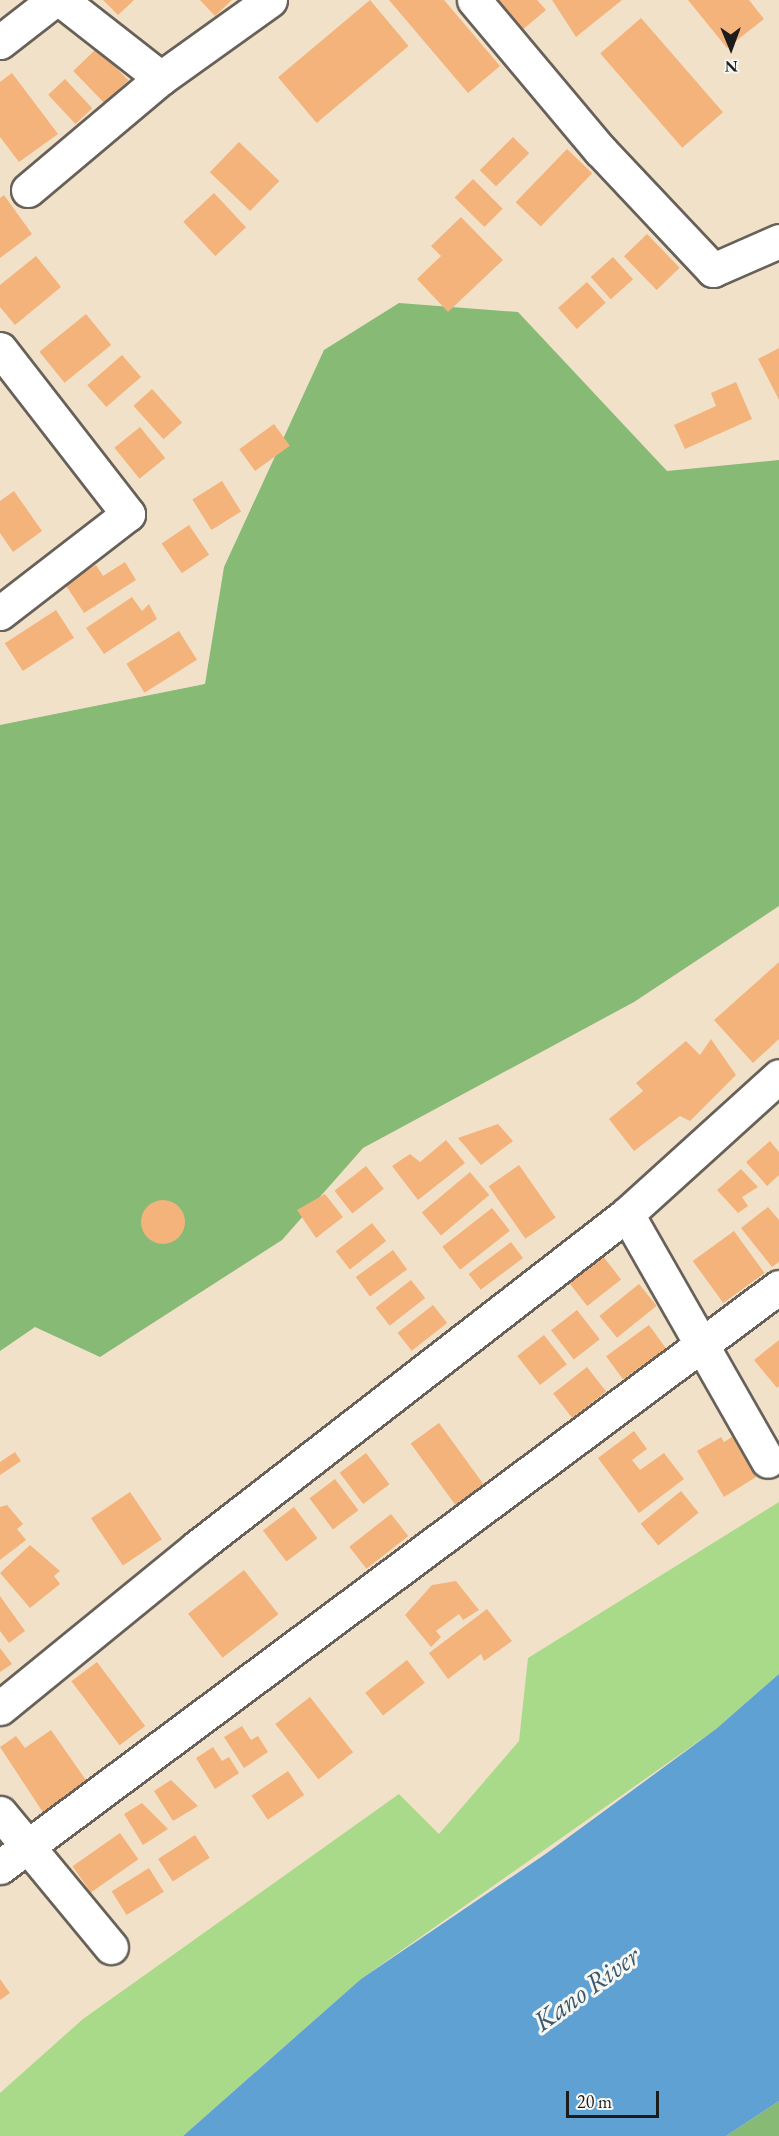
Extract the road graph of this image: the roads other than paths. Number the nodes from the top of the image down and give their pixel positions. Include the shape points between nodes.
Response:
1 (54, 0) edge
2 (61, 0) edge
3 (270, 0) edge
4 (474, 0) edge
5 (0, 42) edge
6 (162, 78) junction
7 (28, 190) dead end
8 (779, 241) edge
9 (0, 349) edge
10 (0, 613) edge
11 (779, 1076) edge
12 (627, 1214) junction
13 (779, 1287) edge
14 (701, 1345) junction
15 (768, 1461) dead end
16 (0, 1708) edge
17 (0, 1813) edge
18 (14, 1858) edge
19 (111, 1947) dead end

1 - 5 street
2 - 6 street
3 - 6 street
4 - 8 street via 600,150 713,270
6 - 7 street
9 - 10 street via 128,513
11 - 12 street
12 - 14 street
12 - 16 street via 196,1548
13 - 14 street
14 - 15 street
14 - 18 street
17 - 18 street
18 - 19 street

